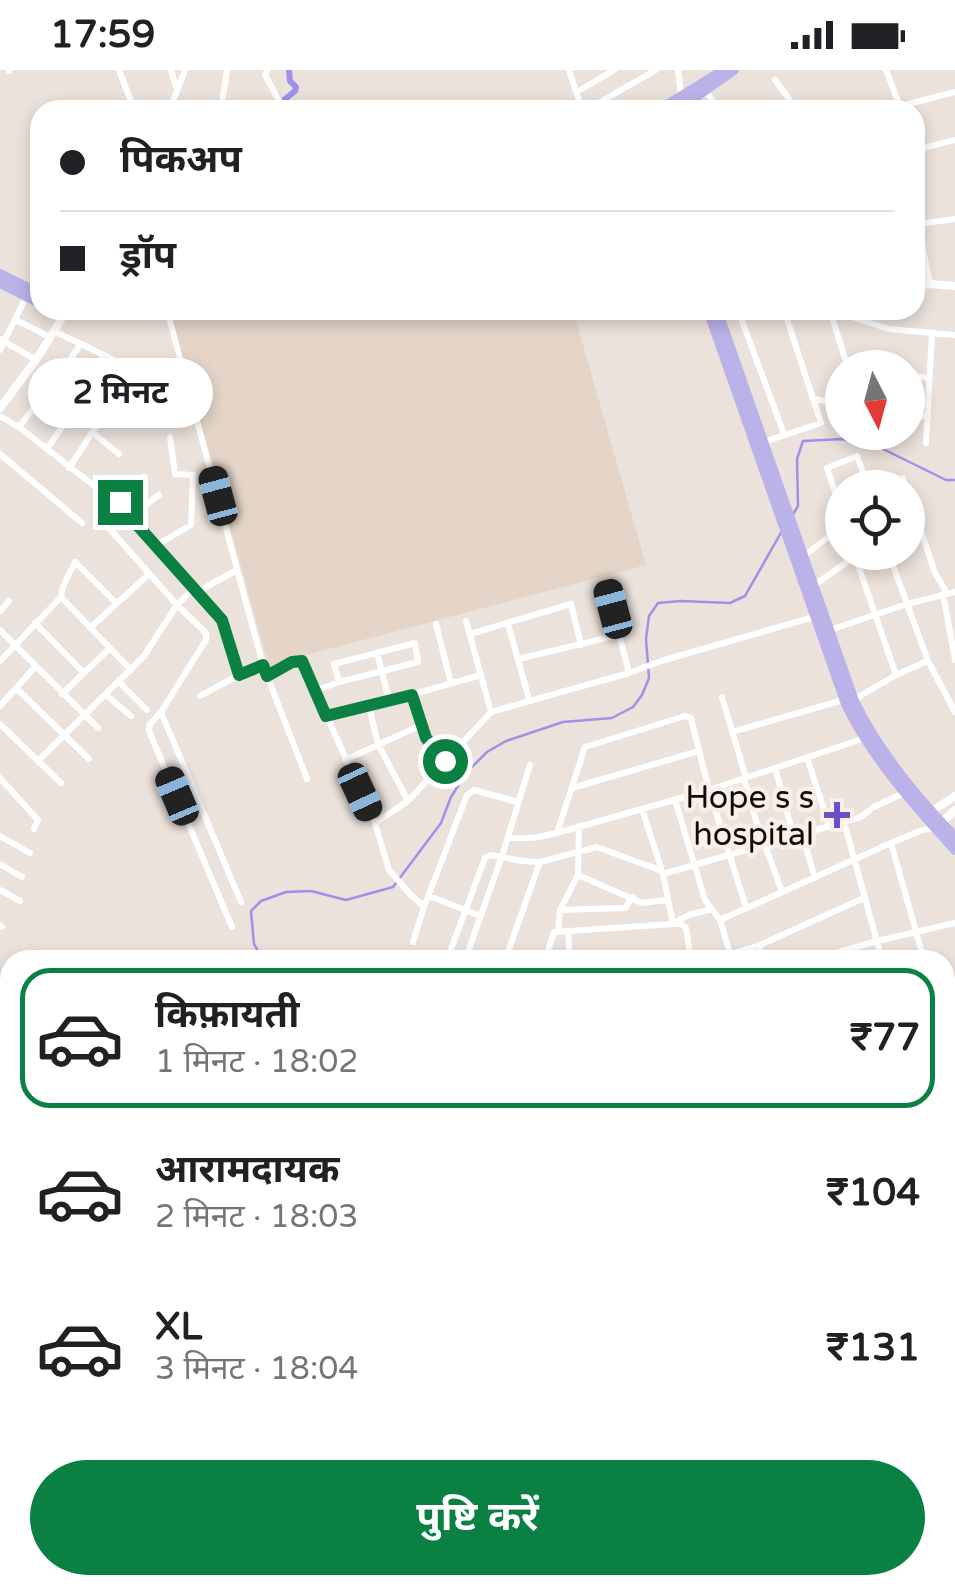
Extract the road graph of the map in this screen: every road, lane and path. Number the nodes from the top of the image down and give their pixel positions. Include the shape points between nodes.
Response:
1 (120, 70) edge
2 (172, 70) edge
3 (185, 70) edge
4 (227, 70) edge
5 (267, 70) edge
6 (570, 70) edge
7 (614, 70) edge
8 (656, 70) edge
9 (678, 70) edge
10 (724, 70) edge
11 (734, 70) edge
12 (886, 70) edge
13 (645, 72) edge
14 (776, 80) dead end
15 (176, 88) junction
16 (705, 91) junction
17 (578, 92) junction
18 (955, 92) edge
19 (131, 100) edge
20 (172, 100) edge
21 (222, 100) edge
22 (279, 100) edge
23 (581, 100) edge
24 (600, 100) edge
25 (680, 100) edge
26 (687, 100) edge
27 (690, 100) edge
28 (712, 100) edge
29 (790, 100) edge
30 (898, 100) edge
31 (925, 101) edge
32 (955, 140) edge
33 (925, 148) edge
34 (955, 219) edge
35 (925, 223) edge
36 (925, 259) edge
37 (0, 274) edge
38 (0, 283) edge
39 (925, 283) edge
40 (930, 284) junction
41 (955, 286) edge
42 (30, 289) edge
43 (26, 297) junction
44 (30, 299) edge
45 (16, 319) junction
46 (61, 320) edge
47 (170, 320) edge
48 (712, 320) edge
49 (720, 320) edge
50 (742, 320) edge
51 (787, 320) edge
52 (833, 320) edge
53 (861, 320) edge
54 (932, 332) junction
55 (52, 334) junction
56 (955, 335) edge
57 (3, 340) edge
58 (81, 344) junction
59 (0, 350) edge
60 (842, 350) edge
61 (103, 356) junction
62 (36, 360) junction
63 (125, 367) junction
64 (925, 377) edge
65 (930, 378) junction
66 (145, 395) dead end
67 (813, 399) junction
68 (825, 401) edge
69 (0, 412) edge
70 (925, 417) edge
71 (928, 417) junction
72 (19, 427) junction
73 (92, 433) junction
74 (784, 434) junction
75 (170, 436) dead end
76 (763, 443) junction
77 (926, 443) dead end
78 (47, 448) junction
79 (0, 454) edge
80 (119, 454) dead end
81 (69, 468) junction
82 (828, 470) edge
83 (862, 470) edge
84 (144, 477) dead end
85 (159, 495) dead end
86 (120, 502) junction
87 (779, 503) junction
88 (130, 517) junction
89 (82, 524) dead end
90 (825, 539) edge
91 (925, 543) edge
92 (794, 544) junction
93 (157, 545) junction
94 (803, 556) junction
95 (238, 570) junction
96 (836, 570) edge
97 (862, 570) edge
98 (895, 570) edge
99 (149, 574) junction
100 (606, 584) dead end
101 (813, 586) junction
102 (197, 589) junction
103 (948, 593) edge
104 (61, 597) junction
105 (116, 604) junction
106 (907, 604) junction
107 (177, 606) junction
108 (819, 615) junction
109 (875, 616) junction
110 (466, 621) dead end
111 (35, 622) junction
112 (508, 623) junction
113 (436, 624) dead end
114 (90, 628) junction
115 (0, 630) edge
116 (825, 632) junction
117 (470, 634) junction
118 (620, 635) junction
119 (581, 644) junction
120 (15, 646) junction
121 (109, 648) junction
122 (377, 652) junction
123 (518, 660) junction
124 (955, 660) edge
125 (0, 661) edge
126 (928, 661) junction
127 (263, 665) junction
128 (35, 667) junction
129 (131, 670) junction
130 (382, 670) junction
131 (84, 672) junction
132 (629, 673) junction
133 (896, 674) junction
134 (239, 675) junction
135 (480, 675) junction
136 (267, 676) junction
137 (119, 682) junction
138 (339, 682) junction
139 (451, 683) junction
140 (16, 688) junction
141 (315, 691) junction
142 (62, 694) junction
143 (106, 695) junction
144 (412, 695) junction
145 (200, 696) dead end
146 (722, 697) dead end
147 (530, 699) junction
148 (849, 700) junction
149 (389, 701) junction
150 (0, 706) edge
151 (369, 706) junction
152 (147, 710) dead end
153 (162, 712) junction
154 (491, 712) junction
155 (955, 712) edge
156 (84, 716) junction
157 (131, 716) dead end
158 (326, 716) junction
159 (0, 724) edge
160 (421, 725) junction
161 (98, 728) dead end
162 (732, 732) junction
163 (64, 734) junction
164 (869, 736) junction
165 (378, 744) junction
166 (699, 751) junction
167 (807, 758) junction
168 (89, 759) dead end
169 (345, 760) junction
170 (38, 761) junction
171 (445, 761) junction
172 (530, 765) dead end
173 (775, 768) junction
174 (0, 778) edge
175 (307, 778) dead end
176 (745, 778) junction
177 (60, 783) dead end
178 (572, 788) junction
179 (709, 790) junction
180 (905, 793) junction
181 (955, 796) edge
182 (408, 800) junction
183 (675, 800) junction
184 (518, 802) junction
185 (642, 809) junction
186 (955, 810) edge
187 (928, 814) junction
188 (844, 822) junction
189 (374, 823) junction
190 (579, 826) junction
191 (830, 827) junction
192 (933, 827) junction
193 (34, 829) dead end
194 (558, 833) junction
195 (0, 836) edge
196 (798, 836) junction
197 (955, 837) edge
198 (508, 838) junction
199 (891, 843) junction
200 (764, 845) junction
201 (579, 850) junction
202 (955, 850) edge
203 (731, 852) junction
204 (30, 853) dead end
205 (502, 856) junction
206 (854, 859) junction
207 (540, 862) junction
208 (0, 864) edge
209 (695, 864) junction
210 (662, 872) junction
211 (578, 874) junction
212 (22, 877) dead end
213 (814, 878) junction
214 (0, 890) edge
215 (782, 892) junction
216 (429, 896) junction
217 (633, 897) junction
218 (864, 898) junction
219 (668, 900) junction
220 (20, 901) dead end
221 (241, 902) dead end
222 (424, 906) junction
223 (746, 907) junction
224 (712, 909) junction
225 (466, 910) junction
226 (560, 910) junction
227 (480, 916) junction
228 (720, 920) junction
229 (676, 922) junction
230 (955, 923) edge
231 (232, 926) dead end
232 (916, 931) junction
233 (558, 932) junction
234 (568, 932) junction
235 (876, 941) junction
236 (413, 942) dead end
237 (454, 942) junction
238 (760, 945) junction
239 (468, 949) joint
240 (451, 950) edge
241 (509, 950) edge
242 (548, 950) edge
243 (569, 950) edge
244 (689, 950) edge
245 (729, 950) edge
246 (749, 950) edge
247 (760, 950) edge
248 (846, 950) edge
249 (879, 950) edge
250 (921, 950) edge

1 - 19 street
2 - 15 street
3 - 15 street
4 - 21 street
5 - 22 street
6 - 17 street
7 - 17 street
8 - 13 street
9 - 25 street
10 - 26 main road
11 - 16 main road
12 - 30 street
13 - 24 street
14 - 29 street
15 - 20 street
16 - 27 main road
16 - 28 street
17 - 23 street
18 - 31 street
32 - 33 street
34 - 35 street
36 - 40 street
37 - 42 main road
38 - 43 main road
39 - 40 street
40 - 41 street
43 - 44 main road
43 - 45 street
45 - 55 street
45 - 57 street
46 - 55 street
47 - 95 street
48 - 87 main road
49 - 76 main road
50 - 74 street
51 - 67 street
52 - 60 street
53 - 54 street
54 - 56 street
54 - 65 street
55 - 58 street
55 - 62 street
57 - 59 street
57 - 62 street
58 - 61 street
58 - 72 street
61 - 63 street
61 - 78 street
62 - 69 street
63 - 66 street via 144,374
63 - 73 street
64 - 65 street
65 - 71 street
67 - 68 street
67 - 74 street via 821,423
69 - 72 street
70 - 71 street
71 - 77 street
72 - 78 street
73 - 80 street
73 - 81 street
74 - 76 street
75 - 93 street via 175,474 193,475 190,525
76 - 87 main road
78 - 81 street
79 - 89 street
81 - 86 street
82 - 83 street via 856,456
84 - 86 street
85 - 88 street
86 - 88 street
86 - 99 street via 101,519
87 - 92 main road
88 - 93 street
90 - 94 street
91 - 103 street
92 - 94 main road
92 - 108 main road
93 - 102 street
94 - 101 main road
95 - 102 street
95 - 127 street
96 - 101 street
97 - 109 street
98 - 106 street
99 - 105 street
99 - 107 street
100 - 118 street
101 - 108 main road
102 - 107 street
102 - 134 street via 222,620
103 - 106 street
103 - 124 street
104 - 105 street via 75,562
104 - 111 street
104 - 114 street
105 - 114 street
106 - 109 street
106 - 126 street
107 - 129 street
107 - 153 street via 206,640
108 - 116 main road
108 - 132 street
109 - 116 street
109 - 133 street
110 - 117 street
111 - 120 street
111 - 131 street
112 - 117 street
112 - 119 street via 572,604
112 - 123 street
113 - 139 street
114 - 121 street
115 - 120 street
116 - 148 main road
117 - 135 street
118 - 119 street
118 - 132 street
119 - 123 street
120 - 125 street
120 - 128 street
121 - 129 street
121 - 131 street
122 - 130 street
122 - 130 street via 415,643 418,662
122 - 138 street via 334,664
123 - 147 street
126 - 133 street
126 - 155 street
127 - 134 street
127 - 136 street
128 - 140 street
128 - 142 street
129 - 137 street
130 - 138 street
130 - 149 street
131 - 142 street
132 - 147 street
133 - 148 street
134 - 145 street
135 - 139 street
135 - 154 street
136 - 141 street via 302,661
136 - 175 street
137 - 143 street
137 - 152 street
138 - 141 street
139 - 144 street
140 - 150 street
140 - 163 street
141 - 158 street
142 - 156 street
143 - 156 street
143 - 157 street
144 - 149 street
144 - 160 street
146 - 162 street
147 - 154 street
148 - 162 street
148 - 164 main road via 854,720
149 - 151 street
151 - 158 street
151 - 165 street
153 - 221 street
153 - 231 street via 150,732
154 - 171 street
156 - 161 street
156 - 163 street
158 - 169 street
159 - 170 street
160 - 165 street
160 - 171 street
162 - 176 street
163 - 168 street
163 - 170 street
164 - 167 street
164 - 180 main road
164 - 187 main road
165 - 169 street
165 - 182 street
166 - 178 street
166 - 178 street via 685,716 585,746
166 - 179 street
167 - 173 street
167 - 191 street
169 - 189 street
170 - 177 street
171 - 182 street
172 - 184 street
173 - 176 street
173 - 196 street
174 - 193 street via 38,820
176 - 179 street
176 - 200 street
178 - 194 street
179 - 183 street
179 - 203 street
180 - 187 main road
180 - 188 street
181 - 187 street
182 - 189 street
183 - 185 street
183 - 209 street
184 - 198 street
184 - 216 street via 470,792
185 - 190 street
185 - 210 street
186 - 192 street
187 - 192 main road
188 - 191 street
188 - 206 street
189 - 222 street via 389,870
190 - 194 street
190 - 201 street
191 - 196 street
192 - 197 main road
192 - 199 street
192 - 202 main road
194 - 198 street
195 - 204 street
196 - 200 street
196 - 213 street
198 - 205 street
199 - 206 street
199 - 232 street
200 - 203 street
200 - 215 street
201 - 207 street
201 - 210 street via 598,847
201 - 211 street
203 - 209 street
203 - 223 street
205 - 207 street
205 - 225 street via 486,858
205 - 227 street
206 - 213 street
206 - 218 street
207 - 241 street
208 - 212 street
209 - 210 street
209 - 224 street
210 - 219 street
211 - 217 street
211 - 226 street
213 - 215 street
214 - 220 street
215 - 223 street
216 - 222 street
216 - 225 street
217 - 219 street
217 - 226 street via 625,908
218 - 235 street
218 - 238 street
219 - 229 street
222 - 236 street
223 - 228 street
224 - 228 street
224 - 229 street
225 - 227 street
225 - 237 street
226 - 233 street
227 - 239 street
228 - 245 street
229 - 234 street
229 - 244 street via 686,928
230 - 232 street
232 - 235 street
232 - 250 street
233 - 234 street
233 - 242 street
234 - 243 street
235 - 248 street
235 - 249 street
237 - 239 street
237 - 240 street
238 - 246 street
238 - 247 street

